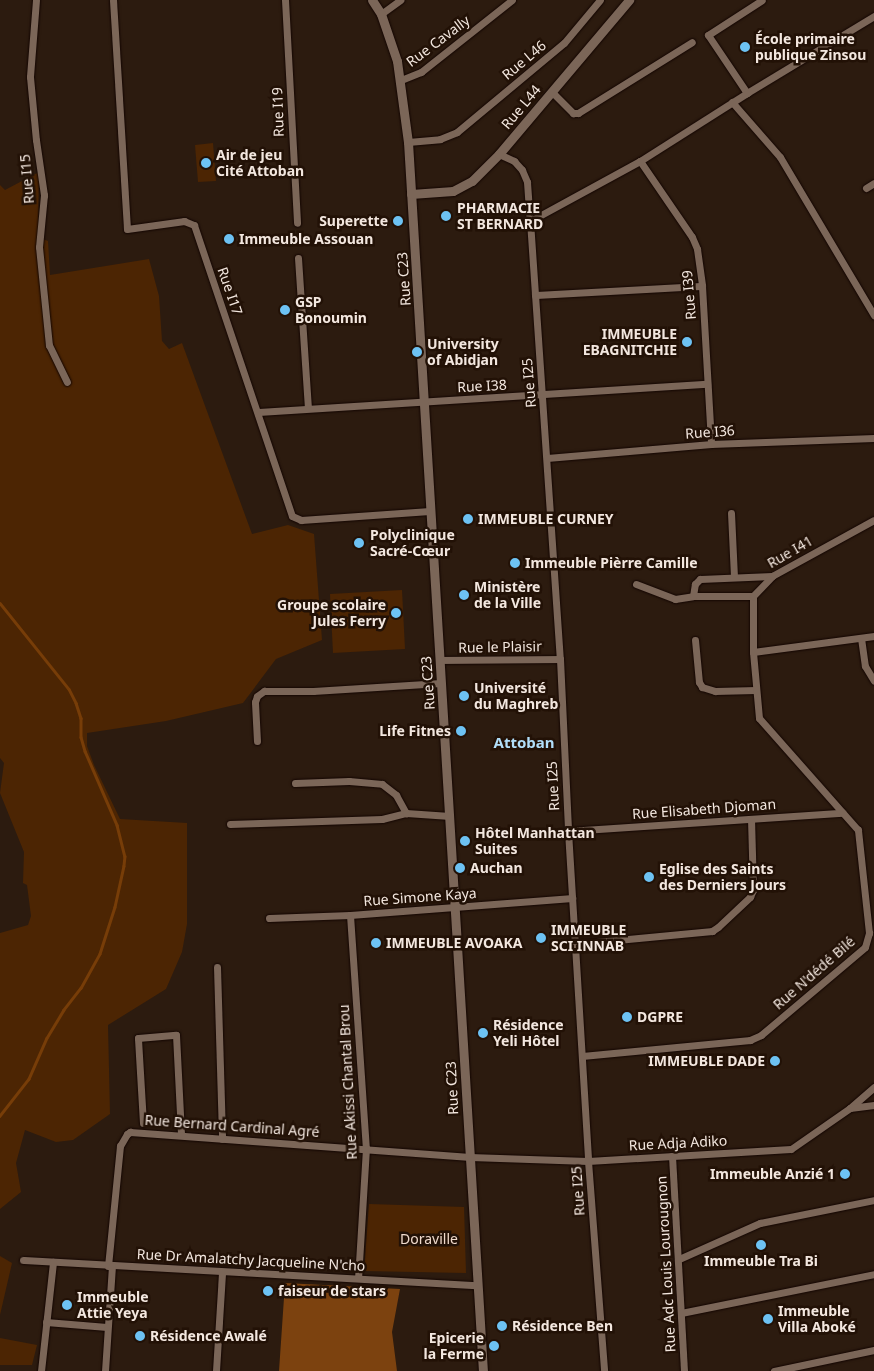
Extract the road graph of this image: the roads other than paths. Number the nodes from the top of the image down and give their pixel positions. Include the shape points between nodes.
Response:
1 (36, 0) edge
2 (113, 0) edge
3 (285, 0) edge
4 (372, 0) edge
5 (400, 0) edge
6 (512, 0) edge
7 (600, 0) edge
8 (629, 0) edge
9 (762, 0) edge
10 (381, 14) junction
11 (874, 16) edge
12 (692, 42) dead end
13 (401, 80) junction
14 (552, 92) junction
15 (746, 93) junction
16 (732, 102) junction
17 (408, 142) junction
18 (499, 154) junction
19 (640, 162) junction
20 (874, 182) edge
21 (866, 188) dead end
22 (411, 194) junction
23 (530, 221) junction
24 (297, 223) dead end
25 (298, 258) dead end
26 (702, 286) junction
27 (534, 295) junction
28 (874, 314) edge
29 (67, 382) dead end
30 (707, 384) junction
31 (543, 395) junction
32 (425, 402) junction
33 (308, 408) junction
34 (258, 412) junction
35 (874, 438) edge
36 (711, 444) junction
37 (547, 458) junction
38 (430, 511) junction
39 (731, 513) dead end
40 (874, 520) edge
41 (772, 576) junction
42 (734, 578) junction
43 (636, 584) dead end
44 (693, 596) junction
45 (753, 596) junction
46 (874, 636) edge
47 (861, 638) junction
48 (695, 640) dead end
49 (753, 652) junction
50 (560, 659) junction
51 (440, 660) junction
52 (874, 681) edge
53 (442, 683) junction
54 (756, 690) junction
55 (257, 741) dead end
56 (295, 783) dead end
57 (842, 812) junction
58 (406, 813) junction
59 (450, 816) junction
60 (751, 819) junction
61 (230, 824) dead end
62 (568, 831) junction
63 (572, 898) junction
64 (454, 907) junction
65 (350, 915) junction
66 (269, 918) dead end
67 (575, 944) junction
68 (217, 966) dead end
69 (582, 1056) junction
70 (874, 1087) edge
71 (874, 1105) edge
72 (850, 1108) junction
73 (143, 1123) dead end
74 (181, 1135) junction
75 (222, 1139) junction
76 (366, 1148) junction
77 (672, 1156) junction
78 (470, 1157) junction
79 (588, 1161) junction
80 (874, 1200) edge
81 (679, 1259) junction
82 (24, 1260) dead end
83 (53, 1262) junction
84 (110, 1266) junction
85 (222, 1272) junction
86 (874, 1274) edge
87 (358, 1278) junction
88 (477, 1285) junction
89 (681, 1313) junction
90 (46, 1322) junction
91 (108, 1327) junction
92 (874, 1350) edge
93 (41, 1371) edge
94 (104, 1371) edge
95 (216, 1371) edge
96 (482, 1371) edge
97 (604, 1371) edge
98 (684, 1371) edge
99 (774, 1371) edge

1 - 29 street, Rue I15 via 30,76 44,195 39,247 48,345
2 - 34 street, Rue I17 via 127,229 184,221 193,223
3 - 24 street, Rue I19
4 - 10 street, Rue C23
5 - 10 street
6 - 13 street, Rue Cavally via 420,72
7 - 17 street, Rue L46 via 564,43 457,132 440,139
8 - 14 street, Rue L44
9 - 15 street via 708,35
10 - 13 street, Rue C23
11 - 15 street
12 - 14 street via 578,113 573,113
13 - 17 street, Rue C23
14 - 18 street, Rue L44
15 - 16 street
16 - 19 street
16 - 28 street via 780,157
17 - 22 street, Rue C23
18 - 22 street, Rue L44 via 472,181 453,191
18 - 23 street, Rue I25 via 514,161 522,170 527,182
19 - 23 street
19 - 26 street, Rue I39 via 692,237
20 - 21 street
22 - 32 street, Rue C23
23 - 27 street, Rue I25
25 - 33 street
26 - 27 street
26 - 30 street, Rue I39
27 - 31 street, Rue I25
30 - 31 street, Rue I38
30 - 36 street, Rue I39
31 - 32 street, Rue I38
31 - 37 street, Rue I25
32 - 33 street, Rue I38
32 - 38 street, Rue C23
33 - 34 street, Rue I38
34 - 38 street, Rue I17 via 295,519
35 - 36 street, Rue I36
36 - 37 street, Rue I36
37 - 50 street, Rue I25
38 - 51 street, Rue C23
39 - 42 street
40 - 41 street, Rue I41
41 - 42 street
41 - 45 street, Rue I41
42 - 44 street via 700,580 695,584
43 - 44 street via 675,599
44 - 45 street
45 - 49 street
46 - 47 street
47 - 49 street
47 - 52 street via 865,666
48 - 54 street via 702,687 715,691
49 - 54 street
50 - 51 street, Rue le Plaisir
50 - 62 street, Rue I25
51 - 53 street, Rue C23
53 - 55 street via 264,691 255,702
53 - 59 street, Rue C23
54 - 57 street, Rue N'dédé Bilé via 759,718
56 - 58 street via 350,781 382,784 396,795
57 - 60 street, Rue Elisabeth Djoman
57 - 69 street, Rue N'dédé Bilé via 858,830 869,933 865,947 761,1035 750,1040
58 - 59 street
58 - 61 street via 382,819
59 - 64 street, Rue C23
60 - 62 street, Rue Elisabeth Djoman
60 - 67 street via 753,890 750,897 718,927 712,931
62 - 63 street, Rue I25
63 - 64 street, Rue Simone Kaya
63 - 67 street, Rue I25
64 - 65 street, Rue Simone Kaya
64 - 78 street, Rue C23
65 - 66 street, Rue Simone Kaya
65 - 76 street, Rue Akissi Chantal Brou
67 - 69 street, Rue I25
68 - 75 street
69 - 79 street, Rue I25
70 - 72 street
71 - 72 street, Rue Adja Adiko
72 - 77 street, Rue Adja Adiko via 791,1149
73 - 74 street via 138,1038 176,1035
74 - 75 street, Rue Bernard Cardinal Agré
74 - 84 street, Rue Bernard Cardinal Agré via 130,1132 124,1138 120,1146
75 - 76 street, Rue Bernard Cardinal Agré
76 - 78 street, Rue Bernard Cardinal Agré
76 - 87 street, Rue Akissi Chantal Brou
77 - 79 street, Rue Adja Adiko
77 - 81 street, Rue Adc Louis Lourougnon
78 - 79 street, Rue Adja Adiko
78 - 88 street, Rue C23
79 - 97 street, Rue I25
80 - 81 street via 760,1223
81 - 89 street, Rue Adc Louis Lourougnon
82 - 83 street, Rue Dr Amalatchy Jacqueline N'cho
83 - 84 street, Rue Dr Amalatchy Jacqueline N'cho
83 - 90 street
84 - 85 street, Rue Dr Amalatchy Jacqueline N'cho
84 - 91 street, Rue Bernard Cardinal Agré
85 - 87 street, Rue Dr Amalatchy Jacqueline N'cho
85 - 95 street
86 - 89 street
87 - 88 street, Rue Dr Amalatchy Jacqueline N'cho
88 - 96 street, Rue C23
89 - 98 street, Rue Adc Louis Lourougnon
90 - 91 street
90 - 93 street
91 - 94 street, Rue Bernard Cardinal Agré
92 - 99 street

